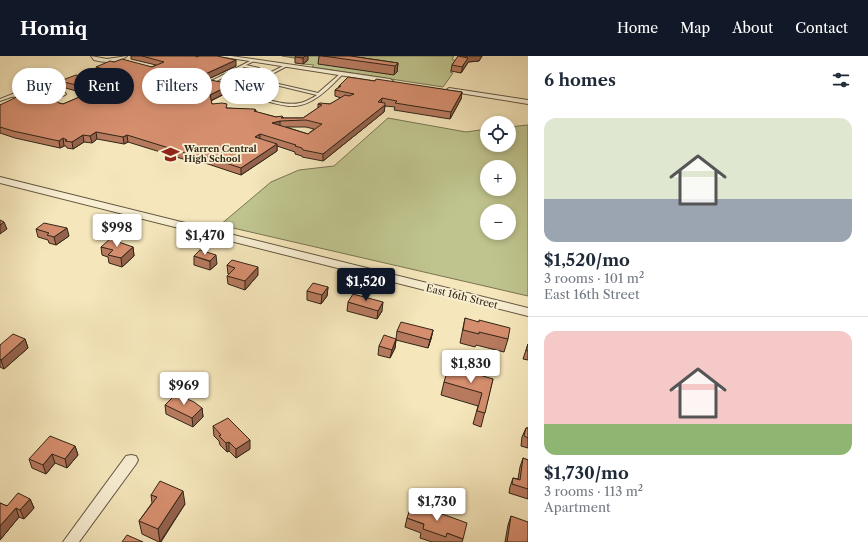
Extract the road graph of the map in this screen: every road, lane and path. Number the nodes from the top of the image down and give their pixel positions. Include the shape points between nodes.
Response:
1 (94, 56) edge
2 (124, 56) edge
3 (220, 56) edge
4 (253, 61) junction
5 (245, 66) junction
6 (286, 66) junction
7 (241, 68) edge
8 (254, 68) edge
9 (279, 70) edge
10 (342, 74) junction
11 (220, 79) edge
12 (393, 82) edge
13 (212, 83) edge
14 (279, 85) edge
15 (438, 89) edge
16 (318, 94) junction
17 (12, 95) edge
18 (9, 96) junction
19 (12, 96) edge
20 (0, 100) edge
21 (279, 102) edge
22 (528, 102) edge
23 (0, 180) edge
24 (528, 312) edge
25 (131, 460) dead end
26 (70, 542) edge

1 - 2 street via 96,59 107,61
3 - 4 street
4 - 5 lane
4 - 6 street
5 - 7 lane
5 - 8 lane
6 - 9 lane
6 - 10 street
10 - 12 street
10 - 16 lane
11 - 13 lane
14 - 16 lane
15 - 22 street
16 - 21 lane via 302,104
17 - 18 lane
18 - 19 lane
18 - 20 lane
23 - 24 street, East 16th Street
25 - 26 street

